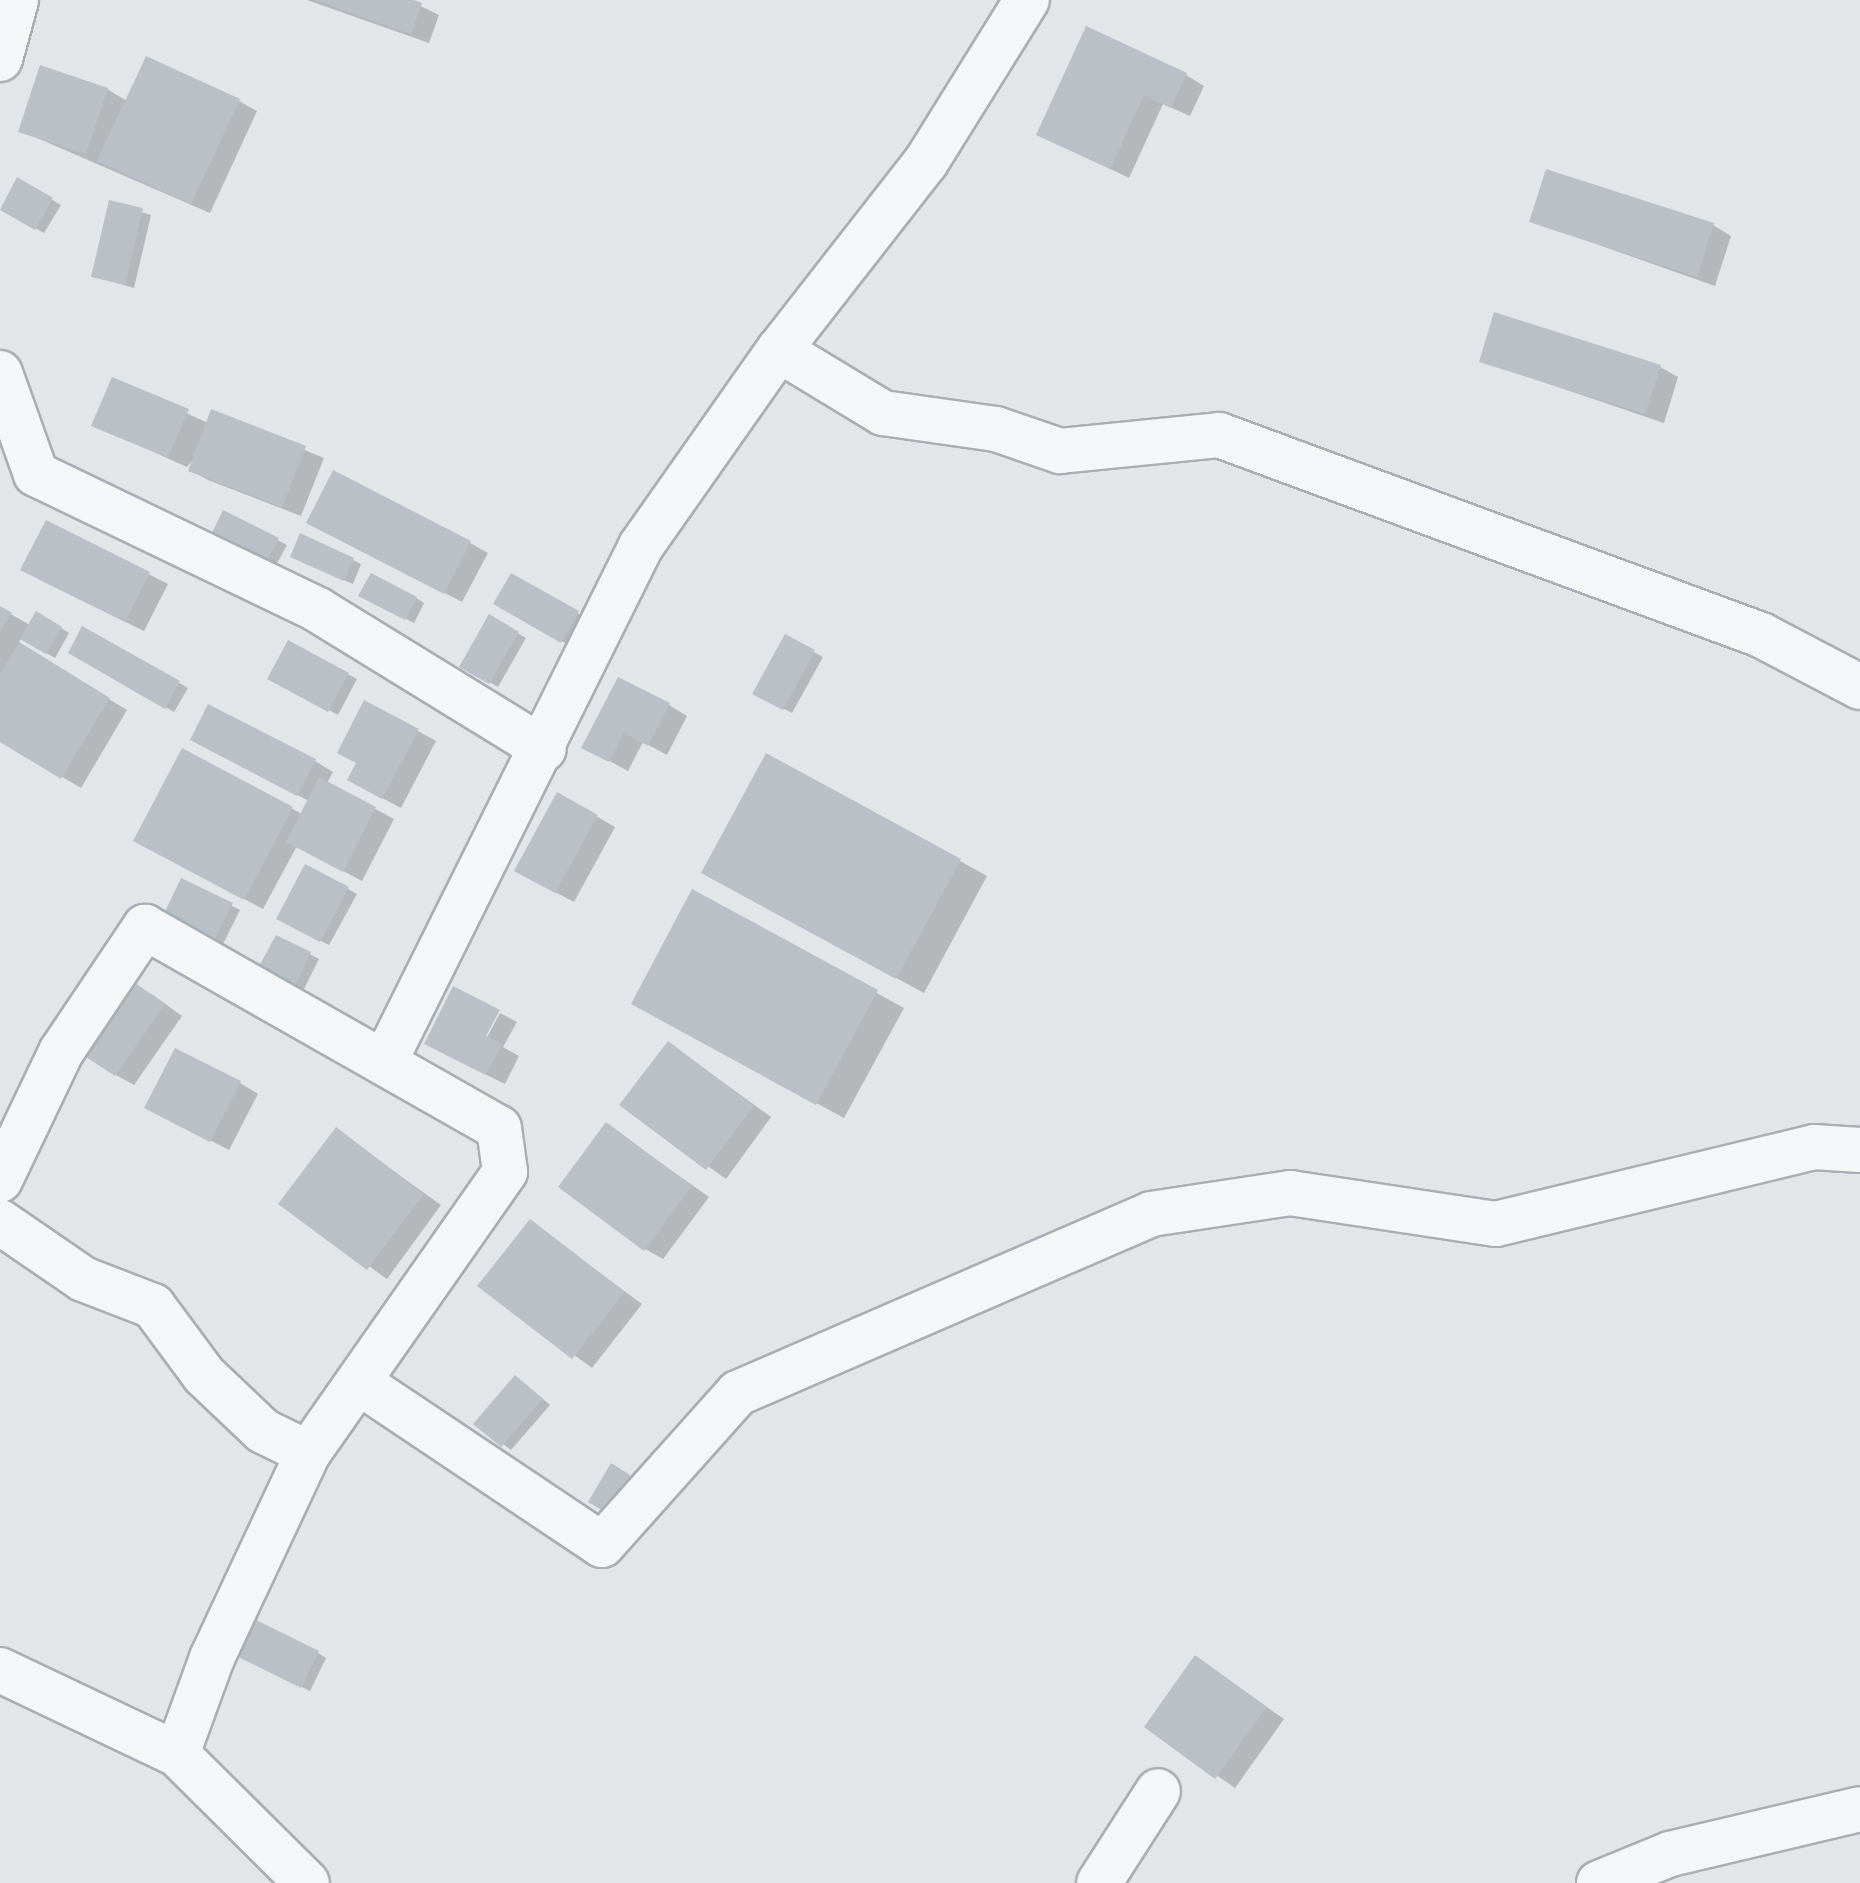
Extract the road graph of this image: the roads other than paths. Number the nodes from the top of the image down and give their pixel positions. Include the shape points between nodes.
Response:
1 (16, 0) edge
2 (1027, 0) edge
3 (0, 59) edge
4 (779, 350) junction
5 (0, 373) edge
6 (1860, 687) edge
7 (544, 749) junction
8 (385, 1061) junction
9 (1860, 1150) edge
10 (0, 1180) edge
11 (0, 1222) edge
12 (360, 1383) junction
13 (308, 1453) junction
14 (0, 1670) edge
15 (177, 1754) junction
16 (1158, 1791) dead end
17 (1860, 1809) edge
18 (307, 1883) edge
19 (1099, 1883) edge
20 (1599, 1883) edge

1 - 3 street
2 - 4 street via 926,162
4 - 6 street via 883,413 996,429 1060,451 1219,435 1761,635
4 - 7 street via 641,546
5 - 7 street via 36,474 318,610
7 - 8 street
8 - 10 street via 145,927 61,1052
8 - 12 street via 499,1128 505,1172
9 - 12 street via 1814,1147 1496,1224 1290,1193 1151,1214 738,1393 602,1545
11 - 13 street via 83,1279 153,1306 204,1375 263,1431
12 - 13 street
13 - 15 street via 212,1658
14 - 15 street
15 - 18 street
16 - 19 street
17 - 20 street via 1670,1854

